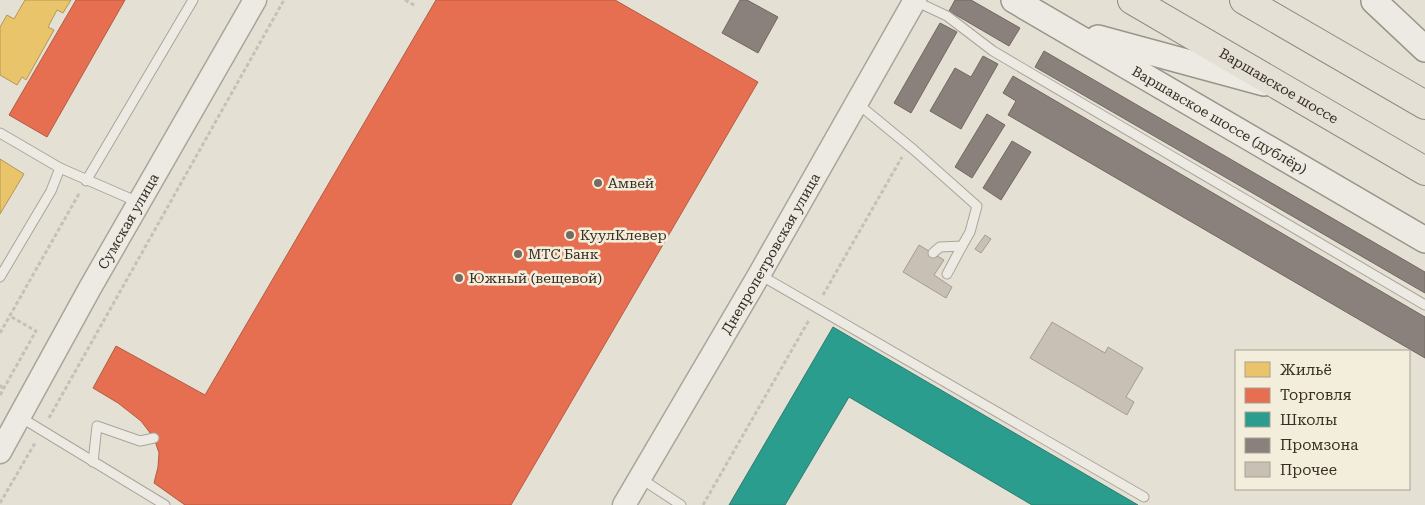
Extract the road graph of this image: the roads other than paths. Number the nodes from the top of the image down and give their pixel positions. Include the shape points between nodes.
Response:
1 (193, 0) edge
2 (255, 0) edge
3 (915, 0) edge
4 (1014, 0) edge
5 (1132, 0) edge
6 (1244, 0) edge
7 (1373, 0) edge
8 (1066, 30) junction
9 (1425, 31) edge
10 (1425, 49) edge
11 (1283, 88) junction
12 (858, 104) junction
13 (1425, 105) edge
14 (0, 133) edge
15 (60, 168) junction
16 (1425, 171) edge
17 (86, 181) junction
18 (139, 203) junction
19 (1425, 240) edge
20 (962, 246) junction
21 (933, 253) dead end
22 (947, 274) dead end
23 (760, 275) junction
24 (0, 277) edge
25 (1425, 306) edge
26 (19, 416) junction
27 (154, 438) dead end
28 (1, 448) edge
29 (93, 462) junction
30 (640, 478) junction
31 (1144, 497) dead end
32 (164, 505) edge
33 (624, 505) edge
34 (681, 505) edge

1 - 17 lane
2 - 18 street, Сумская улица
3 - 12 street, Днепропетровская улица
3 - 25 lane via 948,16 993,51
4 - 8 main road, Варшавское шоссе (дублёр)
5 - 11 main road, Варшавское шоссе
6 - 13 main road
7 - 9 main road
7 - 10 main road
8 - 11 main road
8 - 19 main road, Варшавское шоссе (дублёр)
11 - 16 main road, Варшавское шоссе
12 - 20 lane via 977,206 970,232
12 - 23 street, Днепропетровская улица
14 - 15 lane
15 - 17 lane
15 - 24 lane via 51,191
17 - 18 lane
18 - 26 street, Сумская улица
20 - 21 lane via 940,247
20 - 22 lane
23 - 30 street, Днепропетровская улица
23 - 31 lane
26 - 28 street, Сумская улица
26 - 29 lane
27 - 29 lane via 140,441 97,426
29 - 32 lane
30 - 33 street, Днепропетровская улица
30 - 34 lane

